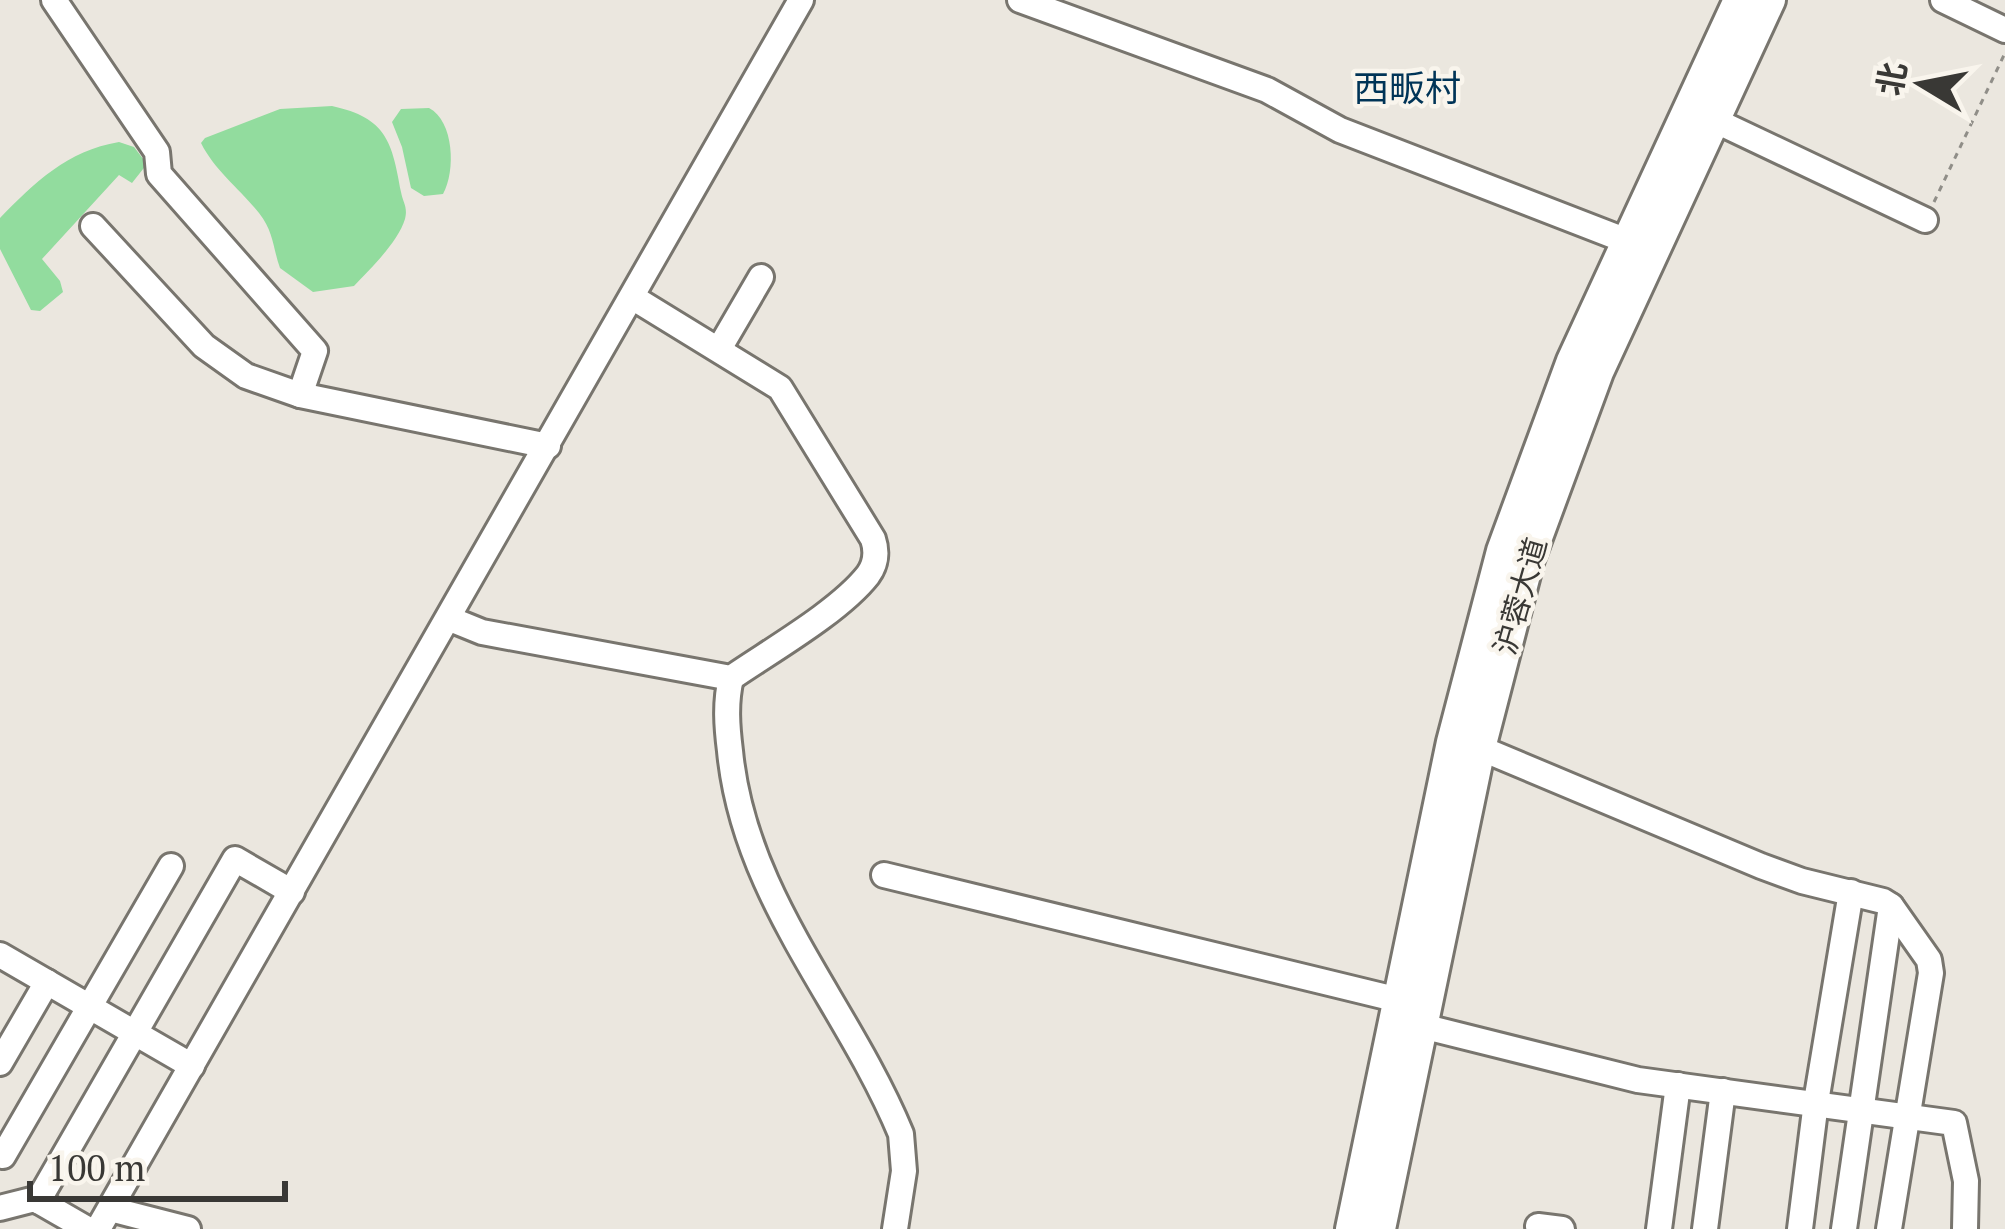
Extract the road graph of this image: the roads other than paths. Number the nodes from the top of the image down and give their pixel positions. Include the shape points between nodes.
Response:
1 (54, 0) edge
2 (801, 0) edge
3 (1020, 0) edge
4 (1739, 0) edge
5 (1770, 0) edge
6 (1943, 0) edge
7 (2005, 30) edge
8 (1714, 120) junction
9 (1925, 220) road end
10 (93, 226) dead end
11 (1627, 241) junction
12 (761, 277) dead end
13 (632, 297) junction
14 (719, 349) junction
15 (299, 395) junction
16 (548, 446) junction
17 (450, 619) junction
18 (730, 678) junction
19 (1480, 748) junction
20 (171, 866) dead end
21 (884, 875) dead end
22 (292, 892) junction
23 (1851, 892) junction
24 (1891, 906) junction
25 (0, 955) edge
26 (47, 982) junction
27 (1399, 1000) junction
28 (89, 1007) junction
29 (1422, 1026) junction
30 (134, 1033) junction
31 (0, 1063) edge
32 (192, 1066) junction
33 (1678, 1085) junction
34 (1723, 1090) junction
35 (1816, 1102) junction
36 (1859, 1108) junction
37 (1908, 1115) junction
38 (3, 1156) dead end
39 (38, 1201) junction
40 (0, 1208) edge
41 (104, 1219) edge
42 (87, 1229) edge
43 (188, 1229) edge
44 (895, 1229) edge
45 (1351, 1229) edge
46 (1380, 1229) edge
47 (1658, 1229) edge
48 (1705, 1229) edge
49 (1800, 1229) edge
50 (1844, 1229) edge
51 (1888, 1229) edge
52 (1965, 1229) edge

1 - 15 street via 157,152 159,174 315,351
2 - 13 street
3 - 11 street via 1249,83 1340,130
4 - 11 main road, 沪蓉大道
5 - 8 main road, 沪蓉大道
6 - 7 street
8 - 9 street
8 - 19 main road, 沪蓉大道 via 1573,434 1529,559
10 - 15 street via 204,346 246,376
11 - 27 main road, 沪蓉大道 via 1547,423 1502,551
12 - 14 street
13 - 14 street
13 - 16 street
14 - 18 street via 780,388 876,546 867,577
15 - 16 street
16 - 17 street
17 - 18 street via 482,632
17 - 22 street
18 - 44 street via 732,770 760,875 901,1134
19 - 23 street via 1761,866
19 - 29 main road, 沪蓉大道
20 - 28 street
21 - 27 street
22 - 30 street via 235,859
22 - 32 street
23 - 24 street
23 - 35 street
24 - 36 street
24 - 37 street via 1931,973
25 - 26 street
26 - 28 street
26 - 31 street
27 - 45 main road, 沪蓉大道
28 - 30 street
28 - 38 street
29 - 33 street
29 - 46 main road, 沪蓉大道
30 - 32 street
30 - 39 street
32 - 41 street
33 - 34 street
33 - 47 street
34 - 35 street
34 - 48 street
35 - 36 street
35 - 49 street
36 - 37 street
36 - 50 street
37 - 51 street
37 - 52 street via 1954,1124
39 - 40 street
39 - 42 street
41 - 43 street

